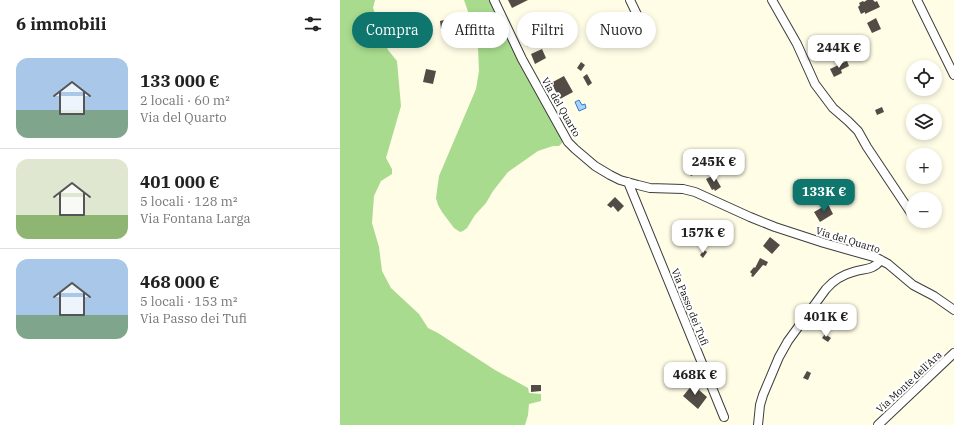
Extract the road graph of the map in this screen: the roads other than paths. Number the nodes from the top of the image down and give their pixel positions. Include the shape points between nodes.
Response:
1 (494, 0) edge
2 (630, 0) edge
3 (772, 0) edge
4 (916, 0) edge
5 (636, 12) edge
6 (954, 75) edge
7 (628, 182) junction
8 (906, 206) edge
9 (881, 260) junction
10 (954, 310) edge
11 (954, 353) edge
12 (724, 417) dead end
13 (758, 425) edge
14 (878, 425) edge

1 - 7 street, Via del Quarto via 522,59 570,144 600,170
2 - 5 street
3 - 8 street via 797,44 815,84 832,108 858,131
4 - 6 street
7 - 9 street, Via del Quarto via 650,188 695,192 775,227
7 - 12 street, Via Passo dei Tufi
9 - 10 street, Via del Quarto via 913,285
9 - 13 street via 873,267 840,277 826,289 779,357 763,395
11 - 14 street, Via Monte dell'Ara

